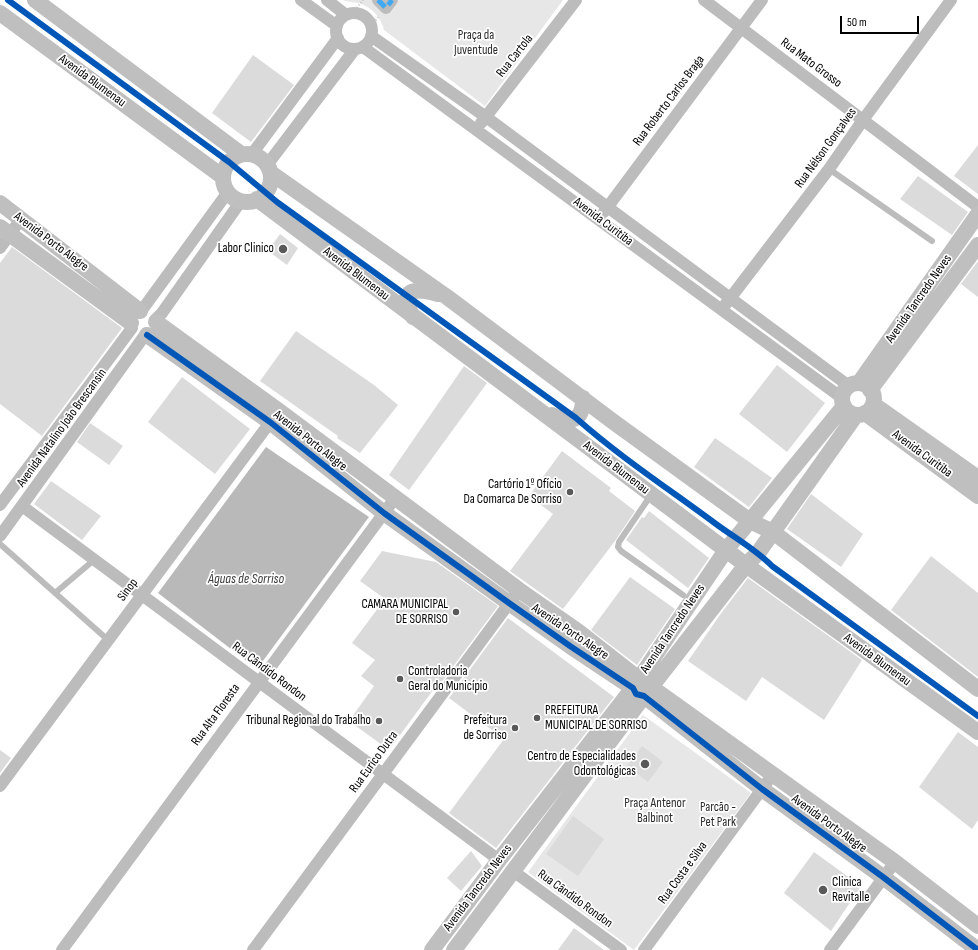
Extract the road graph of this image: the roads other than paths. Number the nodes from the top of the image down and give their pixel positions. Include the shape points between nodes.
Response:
1 (35, 0) edge
2 (301, 0) edge
3 (327, 0) edge
4 (378, 0) edge
5 (392, 0) edge
6 (576, 0) edge
7 (704, 0) edge
8 (762, 0) edge
9 (951, 0) edge
10 (0, 13) edge
11 (349, 14) junction
12 (742, 28) junction
13 (337, 32) junction
14 (371, 36) junction
15 (359, 48) junction
16 (486, 117) junction
17 (863, 120) junction
18 (477, 129) junction
19 (247, 154) junction
20 (269, 169) junction
21 (829, 169) junction
22 (238, 192) junction
23 (0, 203) edge
24 (608, 207) junction
25 (978, 207) edge
26 (978, 214) edge
27 (21, 219) junction
28 (599, 219) junction
29 (5, 231) edge
30 (932, 241) dead end
31 (978, 245) edge
32 (0, 248) edge
33 (447, 297) junction
34 (730, 299) junction
35 (721, 311) junction
36 (414, 317) junction
37 (143, 323) junction
38 (583, 398) junction
39 (857, 400) junction
40 (541, 411) junction
41 (274, 417) junction
42 (978, 478) edge
43 (651, 495) junction
44 (978, 496) edge
45 (2, 497) edge
46 (395, 498) junction
47 (22, 506) junction
48 (384, 513) junction
49 (750, 521) junction
50 (772, 532) junction
51 (0, 536) edge
52 (0, 544) edge
53 (726, 550) junction
54 (94, 560) junction
55 (746, 565) junction
56 (521, 586) junction
57 (55, 592) junction
58 (142, 595) junction
59 (683, 595) dead end
60 (509, 603) junction
61 (579, 632) junction
62 (108, 640) junction
63 (570, 646) junction
64 (258, 682) junction
65 (642, 687) junction
66 (978, 689) edge
67 (978, 732) edge
68 (383, 774) junction
69 (772, 774) junction
70 (0, 786) edge
71 (762, 789) junction
72 (499, 860) junction
73 (895, 862) junction
74 (513, 871) junction
75 (883, 877) junction
76 (978, 926) edge
77 (62, 950) edge
78 (253, 950) edge
79 (432, 950) edge
80 (454, 950) edge
81 (621, 950) edge
82 (644, 950) edge
83 (830, 950) edge
84 (978, 950) edge

1 - 19 street
2 - 13 street
3 - 11 street
4 - 5 street via 386,8
6 - 16 street, Rua Cartola
7 - 12 street, Rua Mato Grosso
8 - 12 street, Rua Roberto Carlos Braga
9 - 17 street, Rua Nélson Gonçalves
10 - 22 street, Avenida Blumenau
11 - 13 street via 341,19
11 - 14 street via 362,15 368,20
12 - 17 street, Rua Mato Grosso
12 - 24 street, Rua Roberto Carlos Braga
13 - 15 street via 342,45
13 - 19 street
14 - 15 street
14 - 16 street, Avenida Curitiba
15 - 18 street, Avenida Curitiba
15 - 20 street
16 - 18 street, Rua Cartola
16 - 24 street, Avenida Curitiba
17 - 21 street, Rua Nélson Gonçalves
17 - 25 street, Rua Mato Grosso
18 - 28 street, Avenida Curitiba
19 - 20 street via 263,160
19 - 22 street via 229,162 225,170
20 - 22 street via 268,189
20 - 33 street
21 - 30 lane
21 - 34 street, Rua Nélson Gonçalves
22 - 36 street, Avenida Blumenau
22 - 37 street, Avenida Natalino João Brescansin
22 - 37 street, Avenida Natalino João Brescansin via 162,313
23 - 27 street, Avenida Porto Alegre
24 - 28 street, Rua Roberto Carlos Braga
24 - 34 street, Avenida Curitiba
26 - 39 street, Avenida Tancredo Neves
27 - 29 street
27 - 37 street, Avenida Porto Alegre
28 - 35 street, Avenida Curitiba
29 - 32 street
29 - 37 street, Avenida Porto Alegre
31 - 39 street, Avenida Tancredo Neves
33 - 36 street via 421,289 411,293 406,304
33 - 38 street
34 - 35 street, Rua Nélson Gonçalves
34 - 39 street, Avenida Curitiba
35 - 39 street, Avenida Curitiba
36 - 40 street, Avenida Blumenau
37 - 41 street, Avenida Porto Alegre via 167,329
37 - 45 street, Avenida Natalino João Brescansin
37 - 47 street, Avenida Natalino João Brescansin
38 - 40 street via 582,411 572,420 559,419
38 - 49 street
39 - 42 street, Avenida Curitiba
39 - 44 street, Avenida Curitiba
39 - 49 street, Avenida Tancredo Neves
39 - 50 street, Avenida Tancredo Neves
40 - 43 street, Avenida Blumenau
41 - 46 street, Avenida Porto Alegre
41 - 48 street, Avenida Porto Alegre
41 - 58 street, Sinop
43 - 53 street, Avenida Blumenau
43 - 59 lane via 618,547
46 - 48 street, Rua Alta Floresta
46 - 56 street, Avenida Porto Alegre
47 - 51 street, Avenida Natalino João Brescansin
47 - 54 street, Rua Cândido Rondon
48 - 60 street, Avenida Porto Alegre
48 - 64 street, Rua Alta Floresta
49 - 50 street
49 - 53 street, Avenida Tancredo Neves
50 - 55 street, Avenida Tancredo Neves
50 - 66 street
52 - 57 lane
53 - 55 street, Avenida Blumenau
53 - 65 street, Avenida Tancredo Neves
54 - 57 lane
54 - 58 street, Rua Cândido Rondon
55 - 65 street, Avenida Tancredo Neves
55 - 67 street, Avenida Blumenau
56 - 60 street, Rua Eurico Dutra
56 - 61 street, Avenida Porto Alegre
57 - 62 lane
58 - 62 street, Sinop
58 - 64 street, Rua Cândido Rondon
60 - 63 street, Avenida Porto Alegre
60 - 68 street, Rua Eurico Dutra
61 - 63 street
61 - 65 street, Avenida Porto Alegre
62 - 70 street, Sinop
63 - 65 street, Avenida Porto Alegre
64 - 68 street, Rua Cândido Rondon
64 - 77 street, Rua Alta Floresta
65 - 69 street, Avenida Porto Alegre
65 - 71 street, Avenida Porto Alegre
65 - 72 street, Avenida Tancredo Neves
65 - 74 street, Avenida Tancredo Neves
68 - 72 street, Rua Cândido Rondon
68 - 78 street, Rua Eurico Dutra
69 - 71 street, Rua Costa e Silva
69 - 73 street, Avenida Porto Alegre
71 - 75 street, Avenida Porto Alegre
71 - 82 street, Rua Costa e Silva
72 - 79 street, Avenida Tancredo Neves
73 - 75 street
73 - 76 street, Avenida Porto Alegre
74 - 80 street, Avenida Tancredo Neves
74 - 81 street, Rua Cândido Rondon
75 - 83 street
75 - 84 street, Avenida Porto Alegre

